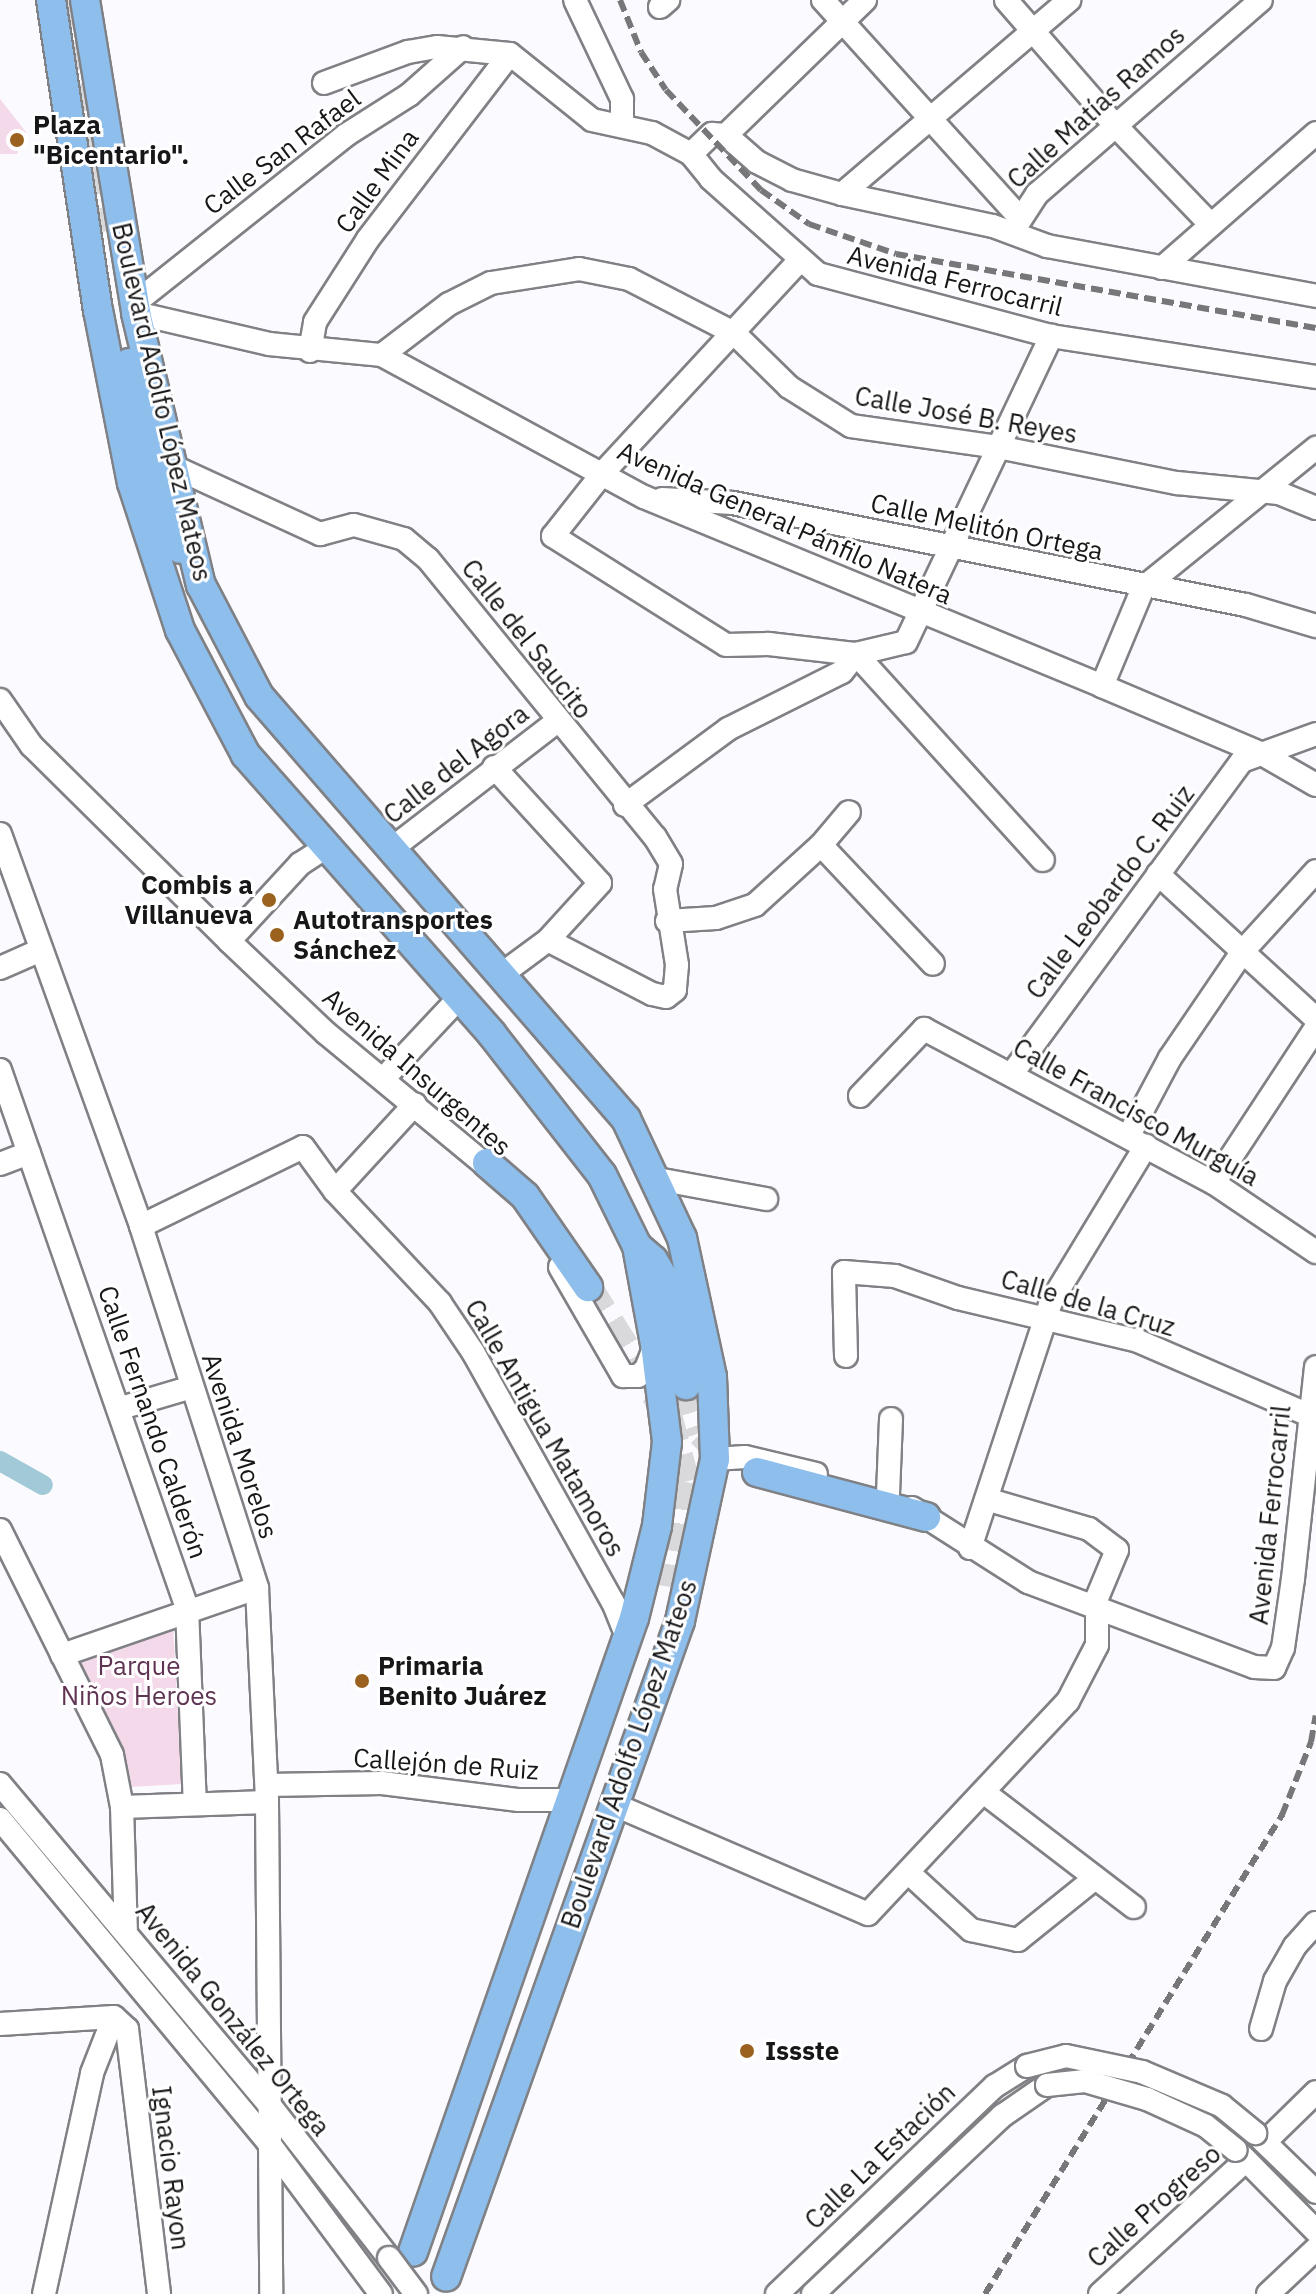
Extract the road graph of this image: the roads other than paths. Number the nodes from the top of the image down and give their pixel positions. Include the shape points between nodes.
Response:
1 (51, 0) edge
2 (85, 0) edge
3 (575, 0) edge
4 (823, 0) edge
5 (865, 0) edge
6 (1006, 0) edge
7 (1069, 0) edge
8 (1261, 0) edge
9 (842, 20) junction
10 (1030, 32) junction
11 (463, 47) junction
12 (510, 54) junction
13 (324, 83) dead end
14 (933, 117) junction
15 (1113, 123) junction
16 (622, 124) junction
17 (1316, 133) edge
18 (726, 135) junction
19 (691, 154) junction
20 (842, 194) junction
21 (1016, 223) junction
22 (1211, 225) junction
23 (105, 232) tunnel mouth
24 (799, 261) junction
25 (1162, 268) junction
26 (1316, 296) edge
27 (135, 308) junction
28 (734, 333) junction
29 (1051, 336) junction
30 (310, 351) junction
31 (382, 355) junction
32 (1316, 377) edge
33 (998, 447) junction
34 (1316, 448) edge
35 (172, 466) junction
36 (602, 474) junction
37 (1258, 494) junction
38 (644, 497) junction
39 (1316, 508) edge
40 (948, 549) junction
41 (201, 585) junction
42 (1143, 588) junction
43 (917, 613) junction
44 (1316, 626) edge
45 (856, 654) junction
46 (1102, 686) junction
47 (0, 700) edge
48 (556, 722) junction
49 (1316, 734) edge
50 (1262, 754) junction
51 (494, 767) junction
52 (1316, 785) edge
53 (625, 805) junction
54 (849, 812) dead end
55 (0, 834) edge
56 (821, 845) junction
57 (326, 847) junction
58 (390, 850) junction
59 (1043, 860) dead end
60 (1316, 871) edge
61 (1158, 874) junction
62 (667, 921) junction
63 (548, 940) junction
64 (229, 941) junction
65 (41, 950) junction
66 (1243, 951) junction
67 (933, 964) dead end
68 (0, 968) edge
69 (502, 974) junction
70 (459, 998) junction
71 (1316, 1019) edge
72 (1316, 1028) edge
73 (0, 1070) edge
74 (1011, 1075) junction
75 (384, 1078) junction
76 (860, 1096) dead end
77 (415, 1104) junction
78 (1137, 1142) junction
79 (29, 1153) junction
80 (487, 1163) junction
81 (0, 1164) edge
82 (657, 1179) junction
83 (1214, 1183) junction
84 (335, 1191) junction
85 (766, 1199) dead end
86 (141, 1226) junction
87 (637, 1246) junction
88 (1316, 1252) edge
89 (588, 1287) tunnel mouth
90 (1046, 1318) junction
91 (655, 1344) junction
92 (846, 1356) dead end
93 (1316, 1367) edge
94 (686, 1385) tunnel mouth
95 (192, 1387) junction
96 (121, 1408) junction
97 (1309, 1415) junction
98 (891, 1419) dead end
99 (715, 1459) junction
100 (757, 1472) dead end
101 (888, 1494) junction
102 (986, 1499) junction
103 (926, 1517) junction
104 (0, 1530) edge
105 (970, 1548) junction
106 (670, 1587) tunnel mouth
107 (257, 1588) junction
108 (187, 1608) junction
109 (1096, 1608) junction
110 (628, 1639) junction
111 (62, 1655) junction
112 (0, 1784) edge
113 (267, 1793) junction
114 (986, 1794) junction
115 (572, 1800) junction
116 (195, 1803) junction
117 (615, 1805) junction
118 (122, 1807) junction
119 (0, 1819) edge
120 (0, 1843) edge
121 (28, 1853) junction
122 (590, 1862) junction
123 (69, 1864) junction
124 (910, 1874) junction
125 (1095, 1878) junction
126 (1134, 1907) dead end
127 (1316, 1923) edge
128 (126, 1931) junction
129 (114, 2017) junction
130 (0, 2024) edge
131 (1261, 2029) dead end
132 (1316, 2092) edge
133 (268, 2103) junction
134 (1260, 2138) junction
135 (268, 2142) junction
136 (1241, 2155) junction
137 (1316, 2192) edge
138 (1316, 2231) edge
139 (1316, 2249) edge
140 (401, 2255) junction
141 (446, 2277) dead end
142 (374, 2286) edge
143 (818, 2290) edge
144 (44, 2294) edge
145 (159, 2294) edge
146 (271, 2294) edge
147 (416, 2294) edge
148 (777, 2294) edge
149 (1100, 2294) edge
150 (1268, 2294) edge

1 - 57 main road, Boulevard Adolfo López Mateos via 98,310 132,483 180,630 218,710 246,755
2 - 27 main road, Boulevard Adolfo López Mateos
3 - 16 street via 622,99
4 - 9 street
5 - 9 street
6 - 10 street
7 - 10 street
8 - 15 street, Calle Matías Ramos
9 - 14 street
9 - 18 street
10 - 14 street
10 - 15 street
11 - 12 street
11 - 13 street via 408,52
11 - 27 street, Calle San Rafael
12 - 16 street, Avenida Ferrocarril via 592,120
12 - 30 street, Calle Mina via 368,239 315,322
14 - 20 street
14 - 21 street
15 - 21 street, Calle Matías Ramos
15 - 22 street
16 - 19 street, Avenida Ferrocarril
17 - 22 street
18 - 19 street via 712,134
18 - 20 street via 757,162 792,180
19 - 24 street, Avenida Ferrocarril
20 - 21 street
21 - 25 street via 1047,246
22 - 25 street
23 - 41 main road via 150,467 163,513
24 - 28 street
24 - 29 street, Avenida Ferrocarril via 818,274 890,296
25 - 26 street
27 - 30 street, Avenida General Pánfilo Natera
27 - 35 main road, Boulevard Adolfo López Mateos
28 - 31 street, Calle José B. Reyes via 629,279 579,269 491,283 449,304
28 - 33 street, Calle José B. Reyes via 789,387 851,426
28 - 36 street
29 - 32 street, Avenida Ferrocarril
29 - 33 street
30 - 31 street, Avenida General Pánfilo Natera
31 - 36 street, Avenida General Pánfilo Natera
33 - 37 street, Calle José B. Reyes
33 - 40 street
34 - 37 street
35 - 41 main road, Boulevard Adolfo López Mateos
35 - 48 street, Calle del Saucito via 320,534 354,525 404,539 428,559
36 - 38 street, Avenida General Pánfilo Natera
36 - 45 street via 553,536 726,645
37 - 39 street, Calle José B. Reyes via 1279,493
37 - 42 street
38 - 40 street, Calle Melitón Ortega via 733,503
38 - 43 street, Avenida General Pánfilo Natera
40 - 42 street, Calle Melitón Ortega
40 - 43 street
41 - 58 main road, Boulevard Adolfo López Mateos via 259,696
42 - 44 street, Calle Melitón Ortega via 1246,605
42 - 46 street
43 - 45 street via 906,642
43 - 46 street, Avenida General Pánfilo Natera
45 - 53 street via 842,672 728,729
45 - 59 street
46 - 50 street, Avenida General Pánfilo Natera
47 - 64 street, Avenida Insurgentes via 31,745
48 - 51 street, Calle del Agora
48 - 53 street, Calle del Saucito
49 - 50 street, Calle Leobardo C. Ruiz
50 - 52 street, Avenida General Pánfilo Natera
50 - 61 street, Calle Leobardo C. Ruiz via 1242,761
51 - 58 street, Calle del Agora
51 - 63 street via 600,883
53 - 62 street, Calle del Saucito via 671,864 665,889
54 - 56 street
55 - 65 street, Avenida Morelos
56 - 62 street via 755,905 716,918
56 - 67 street
57 - 64 street via 300,864
57 - 70 main road, Boulevard Adolfo López Mateos
58 - 69 main road, Boulevard Adolfo López Mateos
60 - 66 street
61 - 66 street
61 - 74 street, Calle Leobardo C. Ruiz
62 - 63 street, Calle del Saucito via 677,965 675,990 666,997
63 - 69 street
64 - 75 street, Avenida Insurgentes via 326,1033
65 - 68 street
65 - 86 street, Avenida Morelos
66 - 71 street
66 - 78 street via 1170,1058
69 - 82 main road, Boulevard Adolfo López Mateos via 626,1119
70 - 75 street
70 - 87 main road, Boulevard Adolfo López Mateos via 602,1175
72 - 83 street
73 - 79 street, Calle Fernando Calderón
74 - 76 street, Calle Francisco Murguía via 924,1029
74 - 78 street, Calle Francisco Murguía
75 - 77 street, Avenida Insurgentes
77 - 80 street, Avenida Insurgentes
77 - 84 street
78 - 83 street, Calle Francisco Murguía
78 - 90 street
79 - 81 street
79 - 96 street, Calle Fernando Calderón
80 - 89 main road via 525,1196
80 - 91 street, Avenida Insurgentes via 565,1273 615,1368 623,1376 638,1376
82 - 85 street
82 - 99 main road, Boulevard Adolfo López Mateos via 682,1238 709,1361
83 - 88 street, Calle Francisco Murguía
84 - 86 street, Calle Antigua Matamoros via 303,1147
84 - 110 street, Calle Antigua Matamoros via 440,1303 473,1352 613,1602
86 - 95 street, Avenida Morelos
87 - 91 main road, Boulevard Adolfo López Mateos
87 - 94 main road via 667,1283
90 - 92 street, Calle de la Cruz via 895,1276 844,1272
90 - 97 street, Calle de la Cruz via 1138,1341
90 - 102 street
91 - 110 main road, Boulevard Adolfo López Mateos via 667,1442 657,1526
93 - 97 street, Avenida Ferrocarril
95 - 96 street
95 - 107 street, Avenida Morelos
96 - 108 street, Calle Fernando Calderón
97 - 109 street, Avenida Ferrocarril via 1293,1579 1283,1648 1274,1668 1254,1667
98 - 101 street
99 - 101 street via 778,1463
99 - 117 main road, Boulevard Adolfo López Mateos via 680,1621
100 - 103 main road
101 - 103 street
102 - 105 street
102 - 109 street via 1089,1529 1117,1550
103 - 105 street
104 - 111 street
105 - 109 street via 1028,1582
106 - 122 main road via 593,1810
107 - 108 street
107 - 113 street, Avenida Morelos
108 - 111 street
108 - 116 street, Calle Fernando Calderón
109 - 114 street via 1097,1645 1086,1672
110 - 115 main road, Boulevard Adolfo López Mateos
111 - 118 street via 112,1755
112 - 123 street, Avenida González Ortega
113 - 115 street, Callejón de Ruiz via 382,1783 519,1800
113 - 116 street, Callejón de Ruiz
113 - 133 street, Avenida Morelos
114 - 124 street
114 - 125 street
115 - 140 main road, Boulevard Adolfo López Mateos
116 - 118 street, Callejón de Ruiz
117 - 122 main road, Boulevard Adolfo López Mateos
117 - 124 street via 868,1914
118 - 128 street
119 - 121 street, Avenida González Ortega
120 - 121 street
121 - 123 street
121 - 135 street, Avenida González Ortega
122 - 141 main road, Boulevard Adolfo López Mateos
123 - 128 street, Avenida González Ortega
124 - 125 street via 971,1930 1018,1940
125 - 126 street
127 - 131 street via 1275,1981
128 - 133 street, Avenida González Ortega
129 - 130 street
129 - 144 street via 92,2073
129 - 145 street, Ignacio Rayon via 127,2029
132 - 134 street
133 - 135 street, Avenida Morelos
133 - 140 street, Avenida González Ortega
134 - 137 street, Calle La Estación
134 - 148 street, Calle La Estación, bridge via 1222,2106 1142,2072 1066,2056 1027,2066 995,2086
135 - 142 street, Avenida González Ortega
135 - 146 street
136 - 138 street
136 - 143 street, Calle La Estación, bridge via 1206,2126 1147,2099 1085,2081 1047,2085 1002,2116
136 - 149 street, Calle Progreso
139 - 150 street
140 - 147 street, Avenida González Ortega, bridge

